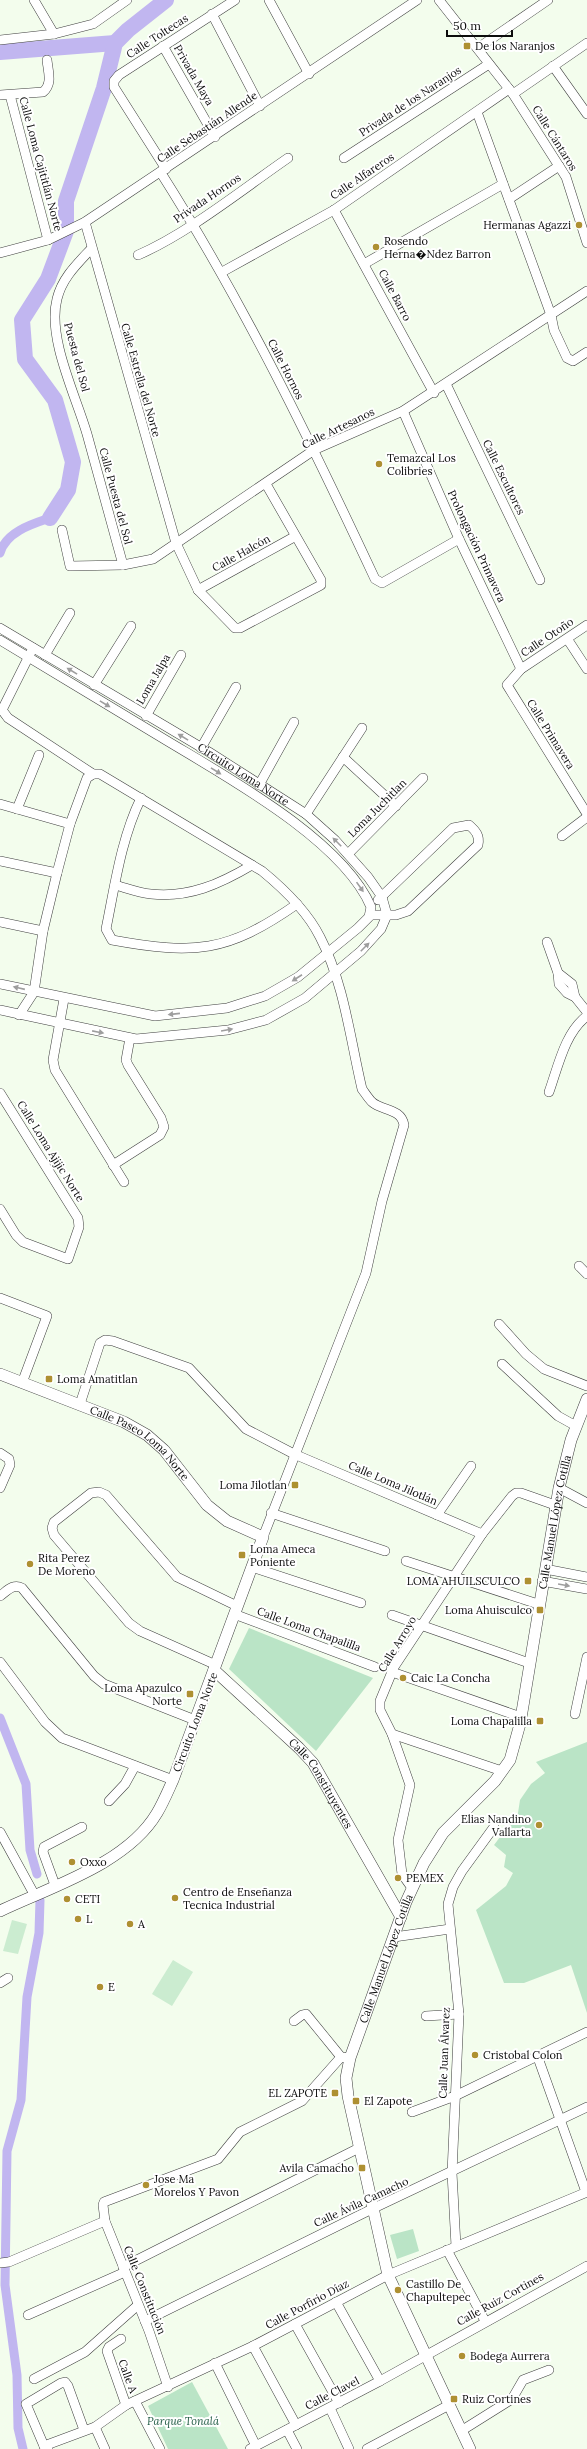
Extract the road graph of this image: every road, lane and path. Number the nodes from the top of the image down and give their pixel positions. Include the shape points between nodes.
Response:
1 (34, 0) edge
2 (127, 0) edge
3 (235, 0) edge
4 (417, 0) edge
5 (439, 0) edge
6 (548, 0) edge
7 (273, 1) edge
8 (212, 14) junction
9 (54, 34) junction
10 (0, 40) edge
11 (587, 43) edge
12 (163, 46) junction
13 (478, 48) junction
14 (47, 60) dead end
15 (490, 64) junction
16 (553, 66) junction
17 (309, 74) junction
18 (114, 81) joint
19 (511, 91) junction
20 (10, 94) junction
21 (0, 95) edge
22 (260, 106) junction
23 (477, 112) junction
24 (587, 114) edge
25 (215, 137) junction
26 (288, 158) dead end
27 (344, 158) dead end
28 (559, 166) junction
29 (164, 171) junction
30 (503, 184) junction
31 (509, 199) junction
32 (334, 210) junction
33 (583, 217) edge
34 (82, 223) junction
35 (193, 223) junction
36 (50, 239) junction
37 (587, 243) edge
38 (90, 249) junction
39 (0, 253) edge
40 (138, 255) dead end
41 (364, 264) junction
42 (222, 272) junction
43 (587, 291) edge
44 (551, 315) junction
45 (587, 352) edge
46 (446, 384) junction
47 (434, 393) junction
48 (403, 411) junction
49 (87, 433) joint
50 (314, 450) junction
51 (266, 484) junction
52 (62, 530) dead end
53 (294, 538) junction
54 (460, 539) junction
55 (176, 543) junction
56 (123, 565) junction
57 (540, 580) dead end
58 (198, 590) junction
59 (70, 613) dead end
60 (587, 625) edge
61 (131, 626) dead end
62 (0, 628) edge
63 (0, 640) edge
64 (568, 640) junction
65 (33, 648) junction
66 (45, 655) junction
67 (181, 655) dead end
68 (28, 657) junction
69 (521, 669) junction
70 (587, 669) edge
71 (94, 685) junction
72 (236, 687) dead end
73 (146, 716) junction
74 (294, 722) dead end
75 (362, 728) dead end
76 (205, 750) junction
77 (39, 755) dead end
78 (343, 757) junction
79 (203, 763) junction
80 (93, 774) junction
81 (423, 778) dead end
82 (259, 785) junction
83 (141, 798) junction
84 (0, 804) edge
85 (396, 806) junction
86 (17, 809) junction
87 (306, 814) junction
88 (587, 816) edge
89 (70, 824) junction
90 (562, 836) dead end
91 (348, 854) junction
92 (0, 861) edge
93 (252, 865) junction
94 (57, 873) junction
95 (115, 884) junction
96 (382, 897) junction
97 (297, 904) junction
98 (370, 905) junction
99 (370, 915) junction
100 (387, 915) junction
101 (0, 922) edge
102 (43, 931) junction
103 (547, 942) dead end
104 (327, 954) junction
105 (335, 973) junction
106 (0, 984) edge
107 (34, 992) junction
108 (64, 999) junction
109 (0, 1010) edge
110 (587, 1012) edge
111 (19, 1015) junction
112 (587, 1016) edge
113 (60, 1024) junction
114 (130, 1038) junction
115 (0, 1092) edge
116 (549, 1092) dead end
117 (113, 1165) junction
118 (124, 1182) dead end
119 (0, 1209) edge
120 (579, 1266) dead end
121 (587, 1274) edge
122 (0, 1298) edge
123 (499, 1324) dead end
124 (502, 1364) dead end
125 (0, 1374) edge
126 (22, 1383) junction
127 (587, 1386) edge
128 (587, 1399) edge
129 (80, 1404) junction
130 (576, 1426) junction
131 (0, 1453) edge
132 (294, 1454) junction
133 (471, 1466) dead end
134 (0, 1488) edge
135 (559, 1488) junction
136 (587, 1503) edge
137 (555, 1506) junction
138 (271, 1514) junction
139 (437, 1515) junction
140 (482, 1534) junction
141 (263, 1537) junction
142 (385, 1551) dead end
143 (406, 1561) dead end
144 (252, 1567) junction
145 (544, 1569) junction
146 (455, 1577) junction
147 (587, 1577) edge
148 (542, 1581) junction
149 (587, 1589) edge
150 (0, 1596) edge
151 (361, 1603) dead end
152 (538, 1604) junction
153 (236, 1610) junction
154 (392, 1615) dead end
155 (422, 1625) junction
156 (587, 1657) edge
157 (0, 1662) edge
158 (529, 1663) junction
159 (375, 1667) dead end
160 (215, 1668) junction
161 (392, 1672) junction
162 (584, 1693) edge
163 (575, 1714) dead end
164 (521, 1717) junction
165 (195, 1720) junction
166 (392, 1734) junction
167 (135, 1766) junction
168 (502, 1771) junction
169 (173, 1780) junction
170 (109, 1801) dead end
171 (82, 1826) dead end
172 (494, 1827) dead end
173 (0, 1832) edge
174 (55, 1885) junction
175 (412, 1888) junction
176 (34, 1894) junction
177 (0, 1911) edge
178 (401, 1917) junction
179 (450, 1929) junction
180 (394, 1937) junction
181 (8, 1978) dead end
182 (0, 1983) edge
183 (459, 2014) junction
184 (426, 2016) dead end
185 (294, 2021) dead end
186 (587, 2032) edge
187 (537, 2055) junction
188 (346, 2057) junction
189 (455, 2096) junction
190 (587, 2107) edge
191 (412, 2112) dead end
192 (560, 2118) junction
193 (359, 2148) junction
194 (452, 2173) junction
195 (587, 2192) edge
196 (374, 2208) junction
197 (105, 2221) junction
198 (456, 2246) junction
199 (447, 2250) junction
200 (5, 2263) edge
201 (587, 2266) edge
202 (124, 2270) junction
203 (388, 2275) junction
204 (336, 2302) junction
205 (138, 2305) junction
206 (28, 2315) dead end
207 (145, 2321) junction
208 (485, 2321) junction
209 (295, 2324) junction
210 (121, 2339) dead end
211 (253, 2346) junction
212 (425, 2354) junction
213 (215, 2363) junction
214 (549, 2370) dead end
215 (34, 2379) dead end
216 (380, 2382) junction
217 (168, 2387) junction
218 (135, 2401) junction
219 (339, 2403) junction
220 (126, 2405) junction
221 (449, 2405) junction
222 (330, 2408) junction
223 (296, 2425) junction
224 (95, 2427) junction
225 (84, 2430) junction
226 (287, 2430) junction
227 (461, 2431) junction
228 (46, 2447) edge
229 (253, 2447) edge
230 (105, 2449) edge
231 (160, 2449) edge
232 (297, 2449) edge
233 (349, 2449) edge
234 (367, 2449) edge
235 (470, 2449) edge

1 - 9 street
2 - 9 street via 93,24
3 - 8 street, Calle Toltecas
4 - 17 street, Calle Sebastián Allende
5 - 13 street, Calle Cántaros
6 - 13 street
7 - 17 street
8 - 12 street, Calle Toltecas
8 - 22 street
9 - 10 street
11 - 16 street, Calle Alfareros
12 - 18 street, Calle Toltecas
12 - 25 street, Privada Maya
13 - 15 street, Calle Cántaros
14 - 20 street via 50,82 48,88 43,92
15 - 19 street, Calle Cántaros
15 - 27 street, Privada de los Naranjos
16 - 19 street, Calle Alfareros
16 - 24 street
17 - 22 street, Calle Sebastián Allende
18 - 29 street, Calle Hornos via 114,87
19 - 23 street, Calle Alfareros
19 - 28 street, Calle Cántaros
20 - 21 street
20 - 36 street, Calle Loma Cajititlán Norte
22 - 25 street, Calle Sebastián Allende
23 - 30 street
23 - 32 street, Calle Alfareros
25 - 29 street, Calle Sebastián Allende
26 - 35 street, Privada Hornos
28 - 31 street
28 - 33 street, Calle Cántaros
29 - 34 street, Calle Sebastián Allende
29 - 35 street, Calle Hornos
30 - 31 street
30 - 41 street
31 - 44 street
32 - 41 street, Calle Barro
32 - 42 street, Calle Alfareros
33 - 37 street, Calle Cántaros
34 - 36 street, Calle Sebastián Allende
34 - 38 street, Calle Estrella del Norte
35 - 40 street, Privada Hornos via 153,249
35 - 42 street, Calle Hornos
36 - 39 street, Calle Sebastián Allende
38 - 49 street, Puesta del Sol via 62,285 56,299 55,319 61,354
38 - 55 street, Calle Estrella del Norte
41 - 47 street, Calle Barro
42 - 50 street, Calle Hornos
43 - 44 street, Calle Artesanos
44 - 45 street via 554,330 567,358 573,361
44 - 46 street, Calle Artesanos
46 - 47 street, Calle Artesanos
46 - 57 street, Calle Escultores
47 - 48 street, Calle Artesanos
48 - 50 street, Calle Artesanos
48 - 54 street, Prolongación Primavera
49 - 56 street, Calle Puesta del Sol
50 - 51 street, Calle Artesanos
50 - 54 street, Calle Hornos via 378,582 382,583
51 - 53 street
51 - 55 street, Calle Artesanos
52 - 56 street, Calle Artesanos via 70,566
53 - 58 street, Calle Halcón
53 - 58 street, Calle Estrella del Norte via 321,580 321,585 317,588 240,628 235,628
54 - 69 street, Prolongación Primavera
55 - 56 street, Calle Artesanos via 153,559
55 - 58 street, Calle Estrella del Norte
59 - 66 street
60 - 64 street, Calle Otoño
61 - 71 street
62 - 65 street, Circuito Loma Norte
63 - 68 street, Circuito Loma Norte
64 - 69 street, Calle Otoño
64 - 70 street
65 - 66 street, Circuito Loma Norte
65 - 68 street
71 -> 66 street, Circuito Loma Norte
67 - 73 street, Loma Jalpa
68 -> 79 street, Circuito Loma Norte
68 - 80 street, Circuito Loma Norte via 2,710 8,718
69 - 88 street, Calle Primavera via 509,681 509,689
71 - 73 street, Circuito Loma Norte
72 - 76 street
76 -> 73 street, Circuito Loma Norte
74 - 82 street
75 - 78 street
76 - 79 street
76 - 82 street, Circuito Loma Norte
77 - 86 street
78 - 85 street
78 - 87 street
79 -> 98 street, Circuito Loma Norte via 284,814 311,836 355,881
80 - 83 street, Circuito Loma Norte via 100,774
80 - 89 street via 87,778
81 - 85 street, Loma Juchitlan
82 - 87 street, Circuito Loma Norte
83 - 93 street, Circuito Loma Norte
83 - 95 street via 129,823
84 - 86 street
85 - 91 street, Loma Juchitlan
86 - 89 street
91 -> 87 street, Circuito Loma Norte
88 - 90 street
89 - 94 street
91 - 96 street, Circuito Loma Norte
92 - 94 street
93 - 95 street via 219,884 194,892 151,894
93 - 97 street, Circuito Loma Norte via 281,887
94 - 102 street
95 - 97 street via 106,929 112,940 162,949 208,948 246,936
96 - 98 street
96 - 100 street, Circuito Loma Norte
96 - 100 street via 453,828 469,825 475,830 479,838 478,846 408,911
97 - 104 street, Circuito Loma Norte via 320,936
98 - 99 street
99 - 100 street
99 - 104 street
105 -> 100 street via 377,934
101 - 102 street
102 - 107 street
103 - 110 street via 558,973 559,984 575,997
104 - 105 street, Circuito Loma Norte
104 -> 108 street via 298,977 271,992 227,1008 155,1016
114 -> 105 street via 168,1038 228,1030 266,1020 305,998
105 - 132 street, Circuito Loma Norte via 362,1089 372,1102 400,1116 404,1125 382,1201 366,1273
107 -> 106 street
107 - 108 street
107 - 111 street
108 - 113 street
109 - 111 street
111 - 113 street
112 - 116 street via 577,1026 565,1047
113 -> 114 street
113 - 117 street via 53,1060 56,1070
114 - 117 street via 126,1060 164,1127 160,1135
115 - 119 street, Calle Loma Ajijic Norte via 80,1223 68,1258 23,1242 16,1236
117 - 118 street
120 - 121 street
122 - 126 street via 47,1316
123 - 127 street via 526,1354 544,1369
124 - 130 street via 558,1416
125 - 126 street, Calle Paseo Loma Norte
126 - 129 street, Calle Paseo Loma Norte
128 - 130 street, Calle Manuel López Cotilla
129 - 132 street, Calle Loma Jilotlán via 100,1343 105,1340 189,1368 246,1429
129 - 141 street, Calle Paseo Loma Norte via 147,1434 164,1450 208,1505 227,1521
130 - 135 street, Calle Manuel López Cotilla
131 - 134 street via 9,1459 10,1465
132 - 138 street, Circuito Loma Norte
132 - 139 street, Calle Loma Jilotlán
133 - 139 street
135 - 136 street
135 - 137 street, Calle Manuel López Cotilla
137 - 140 street, Calle Arroyo via 516,1492
137 - 145 street, Calle Manuel López Cotilla
138 - 141 street, Circuito Loma Norte
138 - 142 street
139 - 140 street, Calle Loma Jilotlán
140 - 146 street, Calle Arroyo
141 - 144 street, Circuito Loma Norte
143 - 146 street
144 - 151 street
144 - 153 street, Circuito Loma Norte
145 - 147 street
145 - 148 street, Calle Manuel López Cotilla
146 - 152 street
146 - 155 street, Calle Arroyo
148 -> 149 street
148 - 152 street, Calle Manuel López Cotilla
150 - 165 street via 13,1586 22,1588 94,1676 104,1684
152 - 158 street, Calle Manuel López Cotilla
153 - 159 street, Calle Loma Chapalilla
153 - 160 street, Circuito Loma Norte
153 - 160 street, Calle Loma Chapalilla via 177,1577 106,1495 91,1493 54,1522 54,1535 129,1623
154 - 155 street
155 - 158 street
155 - 161 street, Calle Arroyo
156 - 162 street
157 - 167 street via 45,1722 62,1738
158 - 164 street, Calle Manuel López Cotilla
160 - 165 street, Circuito Loma Norte
160 - 178 street, Calle Constituyentes via 313,1763
161 - 164 street
161 - 166 street, Calle Arroyo via 380,1701 380,1710
162 - 163 street
164 - 168 street, Calle Manuel López Cotilla via 510,1760
165 - 169 street, Circuito Loma Norte
166 - 168 street
166 - 175 street, Calle Arroyo via 410,1785 398,1840 402,1874
167 - 169 street
167 - 170 street via 125,1784
168 - 175 street, Calle Manuel López Cotilla via 443,1833
169 - 174 street, Circuito Loma Norte via 156,1814 134,1840 98,1866
171 - 174 street via 44,1847 43,1852
172 - 179 street, Calle Juan Álvarez via 453,1887 448,1904
173 - 176 street
174 - 176 street, Circuito Loma Norte
175 - 178 street, Calle Manuel López Cotilla
176 - 177 street, Circuito Loma Norte
178 - 180 street, Calle Manuel López Cotilla
179 - 180 street
179 - 183 street, Calle Juan Álvarez
180 - 188 street, Calle Manuel López Cotilla
181 - 182 street
183 - 184 street
183 - 189 street, Calle Juan Álvarez
185 - 188 street via 306,2014
186 - 187 street
187 - 189 street
187 - 192 street
188 - 193 street, Calle Manuel López Cotilla via 346,2078
188 - 197 street, Calle Constitución via 302,2101 240,2132 218,2159 104,2202 102,2205
189 - 191 street
189 - 194 street, Calle Juan Álvarez
190 - 192 street, Calle Ávila Camacho
192 - 194 street, Calle Ávila Camacho
192 - 195 street
193 - 196 street, Calle Manuel López Cotilla
193 - 202 street
194 - 196 street, Calle Ávila Camacho
194 - 198 street, Calle Juan Álvarez
195 - 198 street, Calle Porfirio Díaz
196 - 203 street, Calle Manuel López Cotilla
196 - 207 street, Calle Ávila Camacho
197 - 200 street
197 - 202 street, Calle Constitución
198 - 199 street, Calle Porfirio Díaz
199 - 203 street, Calle Porfirio Díaz
199 - 208 street
201 - 208 street, Calle Ruiz Cortines
202 - 205 street, Calle Constitución
202 - 206 street
203 - 204 street, Calle Porfirio Díaz
203 - 212 street, Calle Manuel López Cotilla
204 - 209 street, Calle Porfirio Díaz
204 - 216 street
205 - 207 street, Calle Constitución
205 - 215 street via 85,2352
207 - 217 street, Calle Constitución
208 - 212 street, Calle Ruiz Cortines
209 - 211 street, Calle Porfirio Díaz
209 - 219 street
210 - 220 street, Calle A via 106,2351
211 - 213 street, Calle Porfirio Díaz
211 - 223 street
212 - 216 street, Calle Clavel
212 - 221 street, Calle Manuel López Cotilla
213 - 217 street, Calle Porfirio Díaz
213 - 229 street
214 - 227 street via 523,2380 512,2399
216 - 219 street, Calle Clavel
217 - 218 street, Calle Porfirio Díaz
218 - 220 street, Calle Porfirio Díaz
218 - 231 street
219 - 222 street, Calle Clavel
220 - 224 street, Calle Porfirio Díaz
221 - 227 street, Calle Manuel López Cotilla
221 - 234 street
222 - 223 street, Calle Clavel
222 - 233 street
223 - 226 street, Calle Clavel
224 - 225 street, Calle Porfirio Díaz
224 - 230 street
225 - 228 street, Calle Porfirio Díaz
225 - 228 street via 65,2382 26,2404
226 - 229 street, Calle Clavel
226 - 232 street
227 - 235 street, Calle Manuel López Cotilla

